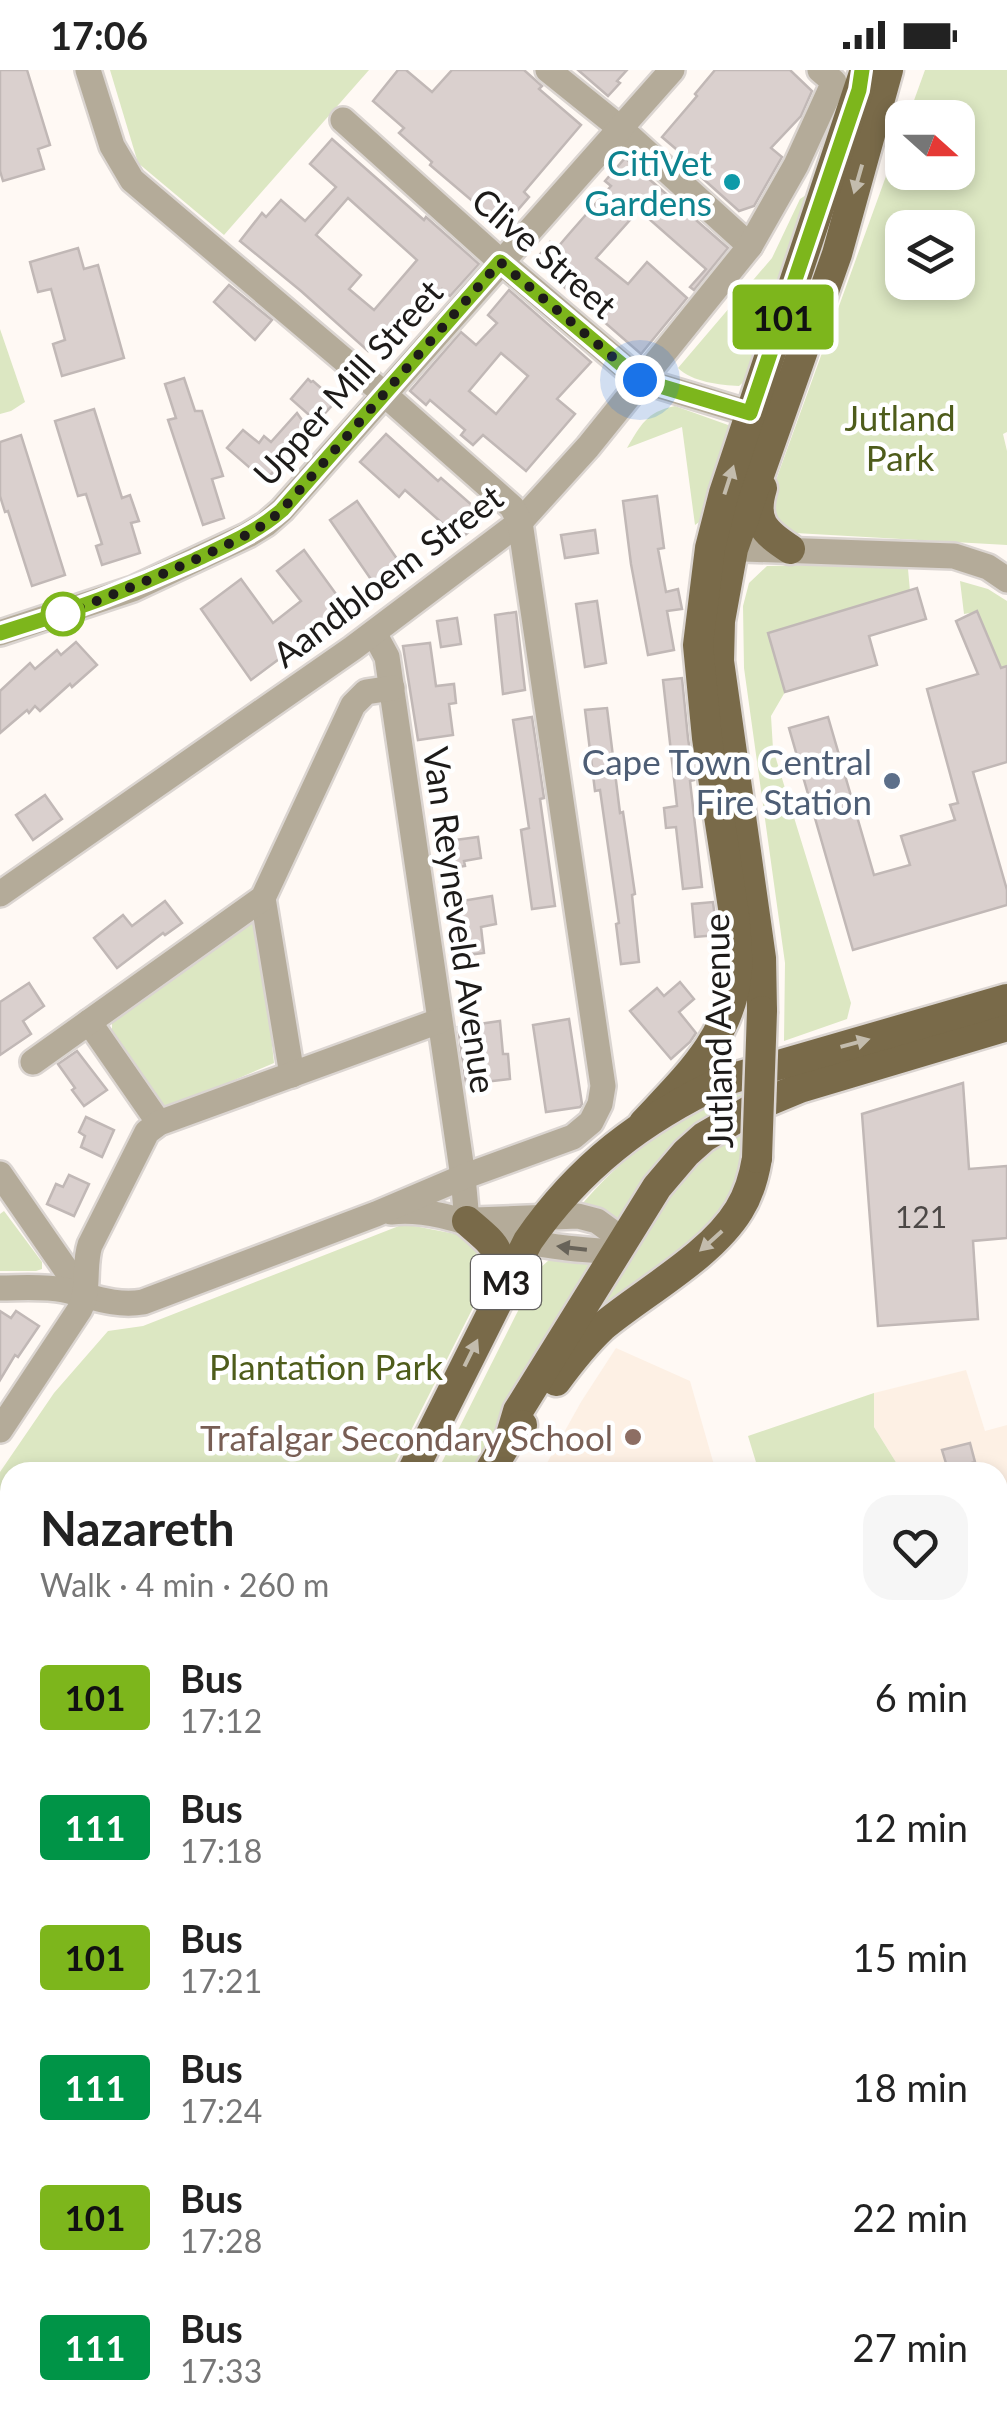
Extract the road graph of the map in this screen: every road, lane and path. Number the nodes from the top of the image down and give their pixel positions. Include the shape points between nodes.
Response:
1 (88, 70) edge
2 (548, 70) edge
3 (672, 70) edge
4 (888, 70) edge
5 (848, 77) edge
6 (342, 120) dead end
7 (620, 128) junction
8 (750, 246) junction
9 (500, 262) junction
10 (640, 380) junction
11 (383, 393) junction
12 (764, 417) junction
13 (766, 451) junction
14 (520, 522) junction
15 (722, 548) junction
16 (790, 549) junction
17 (1007, 580) edge
18 (0, 633) edge
19 (374, 633) junction
20 (392, 688) junction
21 (0, 894) edge
22 (263, 898) junction
23 (1007, 999) edge
24 (440, 1021) junction
25 (89, 1022) junction
26 (1007, 1026) edge
27 (34, 1062) dead end
28 (292, 1075) junction
29 (159, 1123) junction
30 (644, 1123) junction
31 (0, 1174) edge
32 (463, 1177) junction
33 (376, 1214) junction
34 (545, 1216) junction
35 (468, 1221) junction
36 (528, 1241) junction
37 (620, 1246) junction
38 (0, 1288) edge
39 (500, 1292) junction
40 (85, 1298) junction
41 (0, 1430) edge
42 (510, 1438) junction
43 (417, 1462) edge
44 (495, 1462) edge

1 - 11 street via 112,146 132,180
2 - 7 street
3 - 7 street, Upper Mill Street
4 -> 12 main road, Jutland Avenue / M3 via 837,254
5 - 8 street, Aandbloem Street
5 - 12 main road, Jutland Avenue / M3
6 - 9 street, Clive Street
7 - 8 street
7 - 9 street, Upper Mill Street
8 - 10 street, Aandbloem Street
9 - 10 street, Clive Street
9 - 11 street, Upper Mill Street
10 - 12 street, Clive Street
10 - 14 street, Aandbloem Street
11 - 14 street via 512,507
11 - 18 street, Upper Mill Street via 266,524 133,588
12 - 13 main road, Jutland Avenue / M3
15 -> 12 main road, Jutland Avenue / M3 via 724,493
13 - 15 main road, Jutland Avenue / M3
13 - 16 main road via 760,517 770,536
14 - 19 street, Aandbloem Street
14 - 32 street via 603,1086 591,1122 573,1136
15 - 16 street
15 - 30 main road, Jutland Avenue / M3 via 698,645 734,914 735,986 716,1040
15 -> 42 main road, Jutland Avenue / M3, bridge via 719,660 759,942 757,1158 749,1191 728,1226 601,1328
16 - 17 street via 954,556
19 - 20 street, Van Reyneveld Avenue via 386,653
19 - 21 street, Aandbloem Street
20 - 22 street via 366,692 354,705
20 - 24 street, Van Reyneveld Avenue
22 - 25 street
22 - 28 street
30 -> 23 main road via 723,1081
24 - 28 street
24 - 32 street, Van Reyneveld Avenue
25 - 27 street
25 - 29 street
26 - 37 main road via 759,1105 686,1152
28 - 29 street
29 - 40 street via 144,1138 90,1245
30 - 34 main road, M3
31 - 40 street
32 - 33 street
32 - 35 street, Van Reyneveld Avenue
33 - 35 street via 415,1211
33 - 40 street via 142,1302
34 - 35 street
34 - 36 main road, M3
34 - 37 street via 591,1219
35 - 36 street
35 - 39 main road via 499,1252
37 -> 36 street
36 - 39 main road, M3
37 - 42 main road via 518,1411
38 - 40 street via 65,1290
43 -> 39 main road, M3
40 - 41 street
42 - 44 main road, M3

